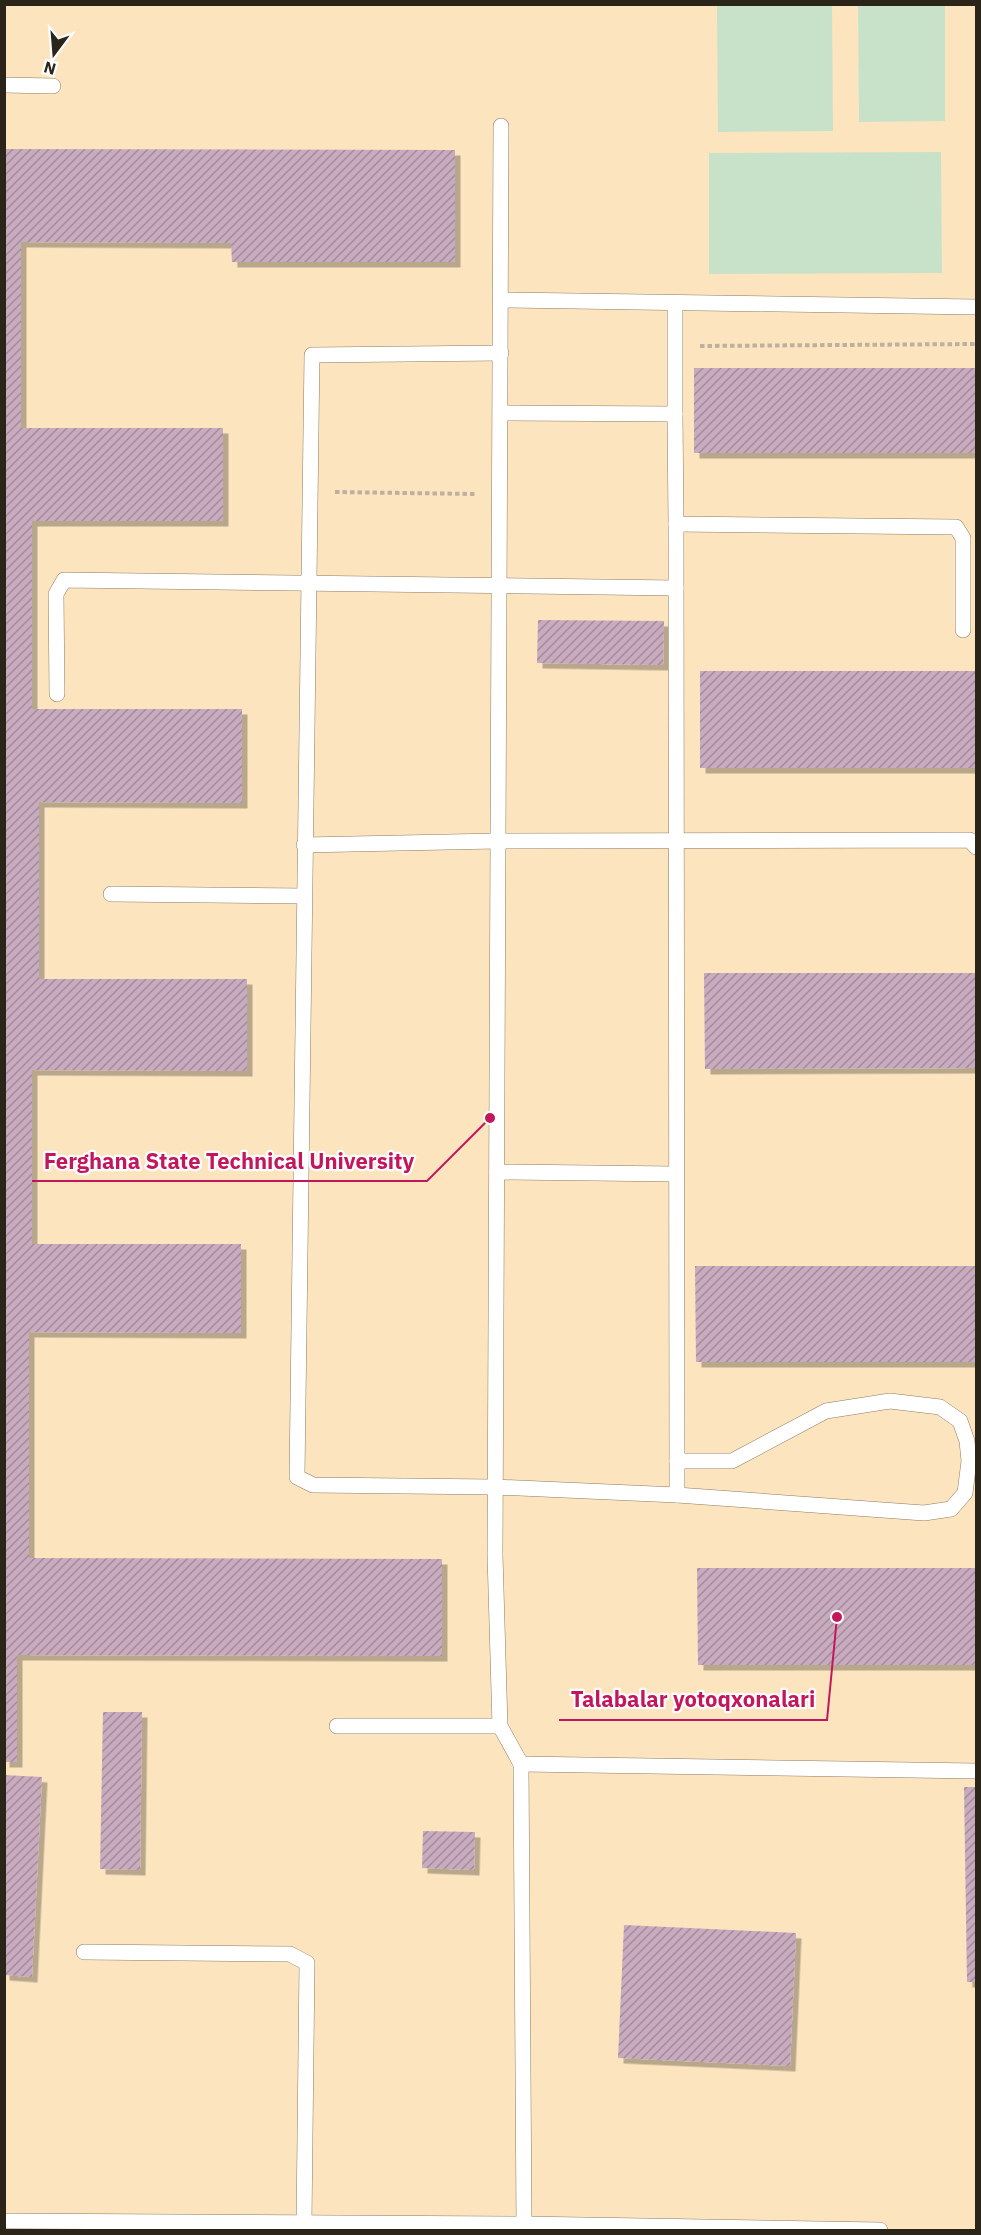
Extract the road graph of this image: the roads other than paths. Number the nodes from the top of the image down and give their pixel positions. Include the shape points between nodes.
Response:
1 (4, 85) edge
2 (53, 86) dead end
3 (501, 126) dead end
4 (501, 300) junction
5 (675, 303) junction
6 (976, 307) edge
7 (501, 353) junction
8 (501, 413) junction
9 (675, 414) junction
10 (676, 524) junction
11 (308, 582) junction
12 (498, 585) junction
13 (676, 588) junction
14 (963, 630) dead end
15 (57, 694) dead end
16 (676, 840) junction
17 (496, 841) junction
18 (304, 845) junction
19 (976, 847) edge
20 (111, 894) dead end
21 (304, 896) junction
22 (497, 1172) junction
23 (675, 1174) junction
24 (677, 1461) junction
25 (494, 1487) junction
26 (678, 1495) junction
27 (337, 1726) dead end
28 (500, 1726) junction
29 (521, 1764) junction
30 (976, 1771) edge
31 (84, 1952) dead end
32 (4, 2221) edge
33 (304, 2223) junction
34 (524, 2224) junction
35 (592, 2228) edge
36 (880, 2230) edge

1 - 2 lane
3 - 4 lane
4 - 5 lane
4 - 7 lane
5 - 6 lane
5 - 9 lane
7 - 8 lane
7 - 11 lane via 312,355
8 - 9 lane
8 - 12 lane
9 - 10 lane
10 - 13 lane
10 - 14 lane via 956,527 963,538
11 - 12 lane
11 - 15 lane via 64,580 56,594
11 - 18 lane
12 - 13 lane
12 - 17 lane
13 - 16 lane
16 - 17 lane
16 - 19 lane via 970,840
16 - 23 lane
17 - 18 lane
17 - 22 lane
18 - 21 lane
20 - 21 lane
21 - 25 lane via 297,1477 313,1485
22 - 23 lane
22 - 25 lane
23 - 24 lane
24 - 26 lane
24 - 26 lane via 732,1461 826,1411 890,1401 940,1407 960,1421 969,1461 965,1493 951,1509 924,1513
25 - 26 lane
25 - 28 lane
27 - 28 lane
28 - 29 lane
29 - 30 lane
29 - 34 lane
31 - 33 lane via 290,1954 307,1963
32 - 33 lane
33 - 34 lane
34 - 35 lane
35 - 36 lane

